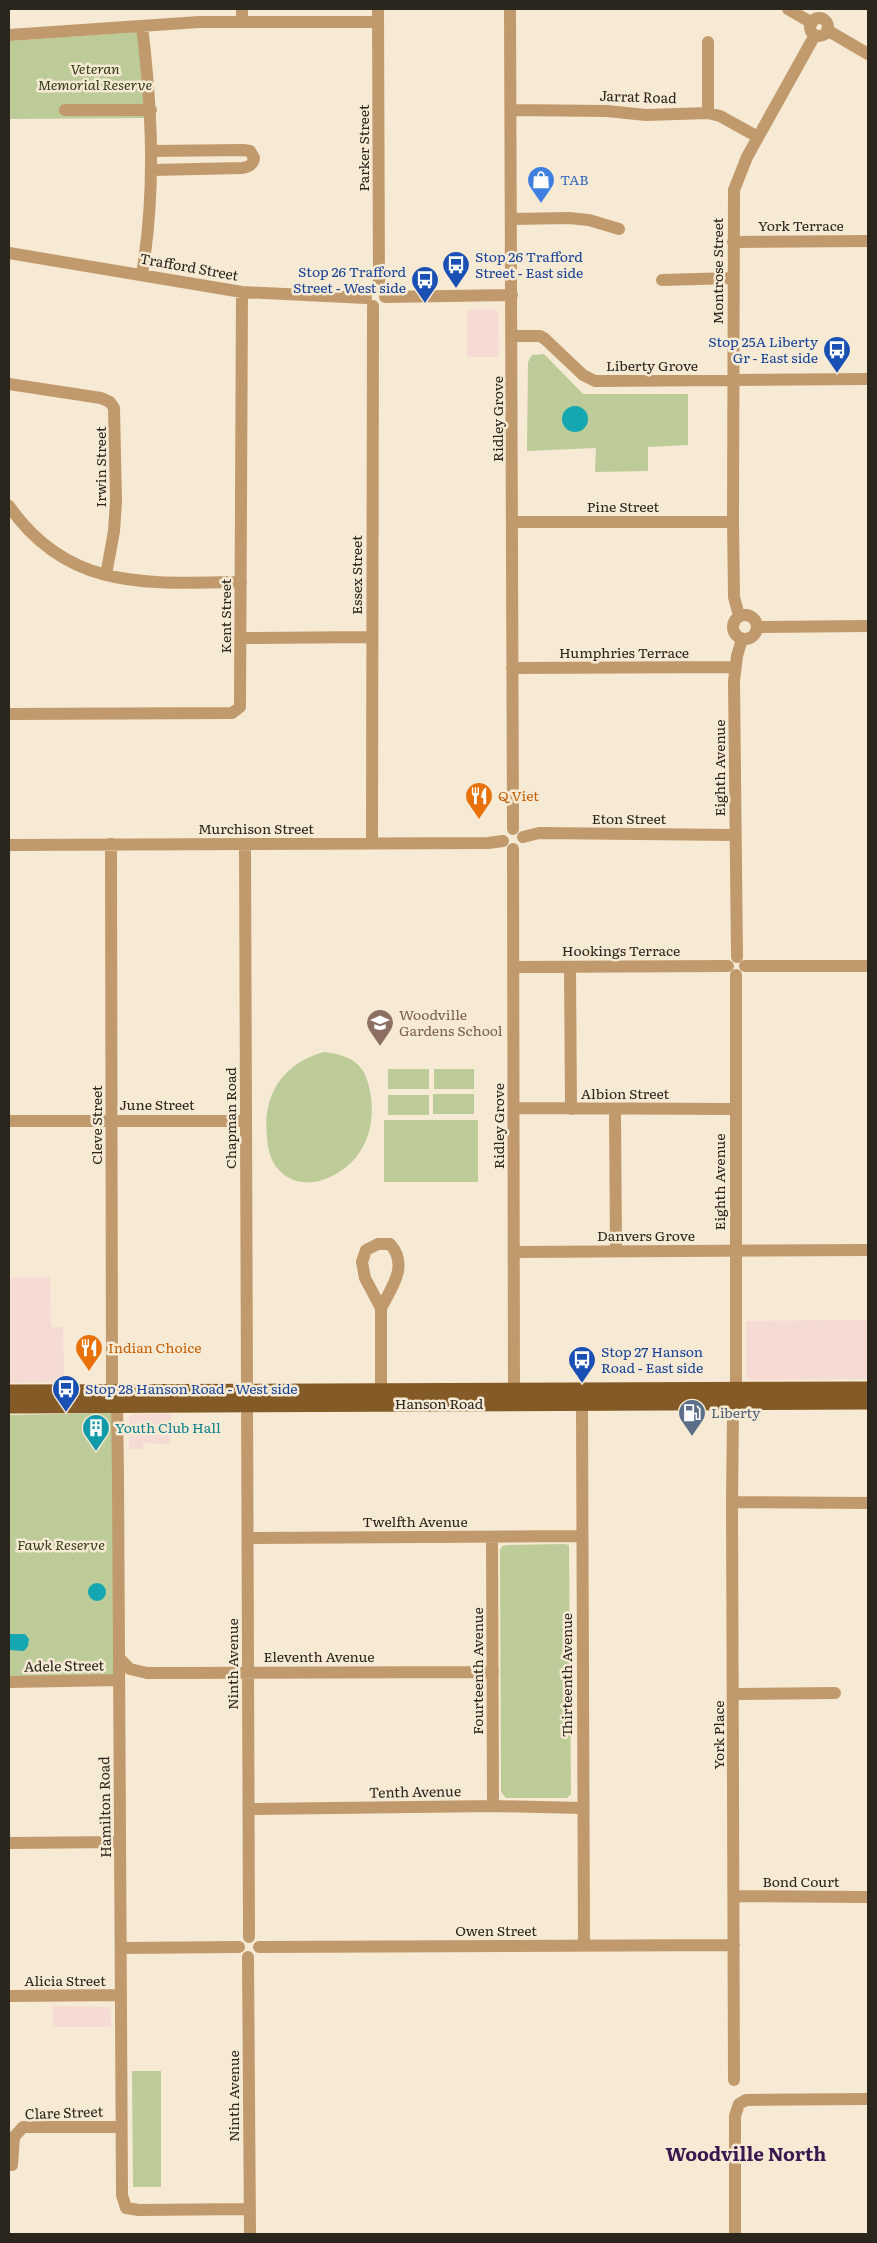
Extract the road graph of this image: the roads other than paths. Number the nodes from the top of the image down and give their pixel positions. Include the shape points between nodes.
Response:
1 (510, 9) edge
2 (788, 9) edge
3 (242, 15) edge
4 (378, 15) edge
5 (821, 23) edge
6 (142, 26) junction
7 (9, 36) edge
8 (708, 42) dead end
9 (868, 54) edge
10 (65, 110) dead end
11 (151, 110) junction
12 (511, 110) junction
13 (708, 113) junction
14 (758, 136) junction
15 (152, 151) junction
16 (152, 170) junction
17 (512, 219) junction
18 (620, 229) dead end
19 (868, 241) edge
20 (733, 242) junction
21 (9, 252) edge
22 (142, 274) junction
23 (733, 278) junction
24 (662, 280) dead end
25 (242, 292) junction
26 (382, 292) junction
27 (512, 295) junction
28 (369, 302) junction
29 (513, 336) junction
30 (868, 379) edge
31 (734, 380) junction
32 (9, 384) edge
33 (11, 514) edge
34 (513, 522) junction
35 (733, 522) junction
36 (106, 575) junction
37 (241, 582) junction
38 (739, 616) junction
39 (868, 626) edge
40 (757, 627) junction
41 (372, 637) junction
42 (241, 638) junction
43 (742, 639) junction
44 (735, 667) junction
45 (512, 668) junction
46 (9, 714) edge
47 (518, 833) junction
48 (735, 835) junction
49 (372, 843) junction
50 (111, 844) junction
51 (9, 845) edge
52 (245, 845) junction
53 (508, 845) junction
54 (737, 966) junction
55 (868, 966) edge
56 (514, 967) junction
57 (570, 967) junction
58 (515, 1108) junction
59 (572, 1109) junction
60 (614, 1109) junction
61 (735, 1109) junction
62 (112, 1120) junction
63 (9, 1121) edge
64 (246, 1121) junction
65 (868, 1250) edge
66 (616, 1251) junction
67 (736, 1251) junction
68 (514, 1252) junction
69 (381, 1308) junction
70 (589, 1390) junction
71 (868, 1390) edge
72 (9, 1392) edge
73 (734, 1396) junction
74 (514, 1397) junction
75 (247, 1398) junction
76 (381, 1398) junction
77 (114, 1399) junction
78 (868, 1402) edge
79 (582, 1405) junction
80 (9, 1406) edge
81 (732, 1502) junction
82 (868, 1503) edge
83 (582, 1536) junction
84 (492, 1537) junction
85 (248, 1538) junction
86 (119, 1658) junction
87 (248, 1672) junction
88 (493, 1672) junction
89 (119, 1680) junction
90 (9, 1682) edge
91 (835, 1693) dead end
92 (734, 1694) junction
93 (493, 1806) junction
94 (582, 1808) junction
95 (249, 1809) junction
96 (9, 1842) edge
97 (120, 1842) junction
98 (734, 1896) junction
99 (868, 1897) edge
100 (249, 1937) junction
101 (734, 1945) junction
102 (259, 1946) junction
103 (584, 1946) junction
104 (239, 1947) junction
105 (122, 1948) junction
106 (248, 1957) junction
107 (120, 1995) junction
108 (9, 1996) edge
109 (734, 2080) dead end
110 (868, 2099) edge
111 (121, 2127) junction
112 (9, 2165) edge
113 (250, 2209) junction
114 (250, 2234) edge
115 (735, 2234) edge

1 - 12 street, Ridley Grove
2 - 5 street
3 - 4 street
3 - 6 street
4 - 26 street, Parker Street
5 - 9 street
5 - 14 street, Montrose Street
6 - 7 street
6 - 11 street
8 - 13 street
10 - 11 street via 80,105
11 - 15 street
12 - 13 street, Jarrat Road via 608,111 646,115
12 - 17 street, Ridley Grove
13 - 14 street, Jarrat Road
14 - 20 street, Montrose Street via 734,190
15 - 16 street
15 - 16 street via 243,150 254,158 249,167 242,168
16 - 22 street
17 - 18 street via 569,218
17 - 27 street, Ridley Grove
19 - 20 street, York Terrace
20 - 23 street, Montrose Street
21 - 22 street, Trafford Street
22 - 25 street, Trafford Street
23 - 24 street
23 - 31 street, Montrose Street
25 - 28 street, Trafford Street
25 - 37 street, Kent Street
26 - 27 street
26 - 28 street via 369,290
27 - 29 street, Ridley Grove
28 - 41 street, Essex Street
29 - 31 street, Liberty Grove via 540,336 595,381
29 - 34 street, Ridley Grove
30 - 31 street, Liberty Grove
31 - 35 street, Montrose Street
32 - 36 street, Irwin Street via 101,398 114,408 116,502
33 - 36 street via 51,549 74,564
34 - 35 street, Pine Street
34 - 45 street, Ridley Grove
35 - 38 street, Montrose Street via 734,597
36 - 37 street via 155,583
37 - 42 street, Kent Street
38 - 40 street via 751,616
38 - 43 street via 733,622 733,631
39 - 40 street
40 - 43 street via 751,638
41 - 42 street
41 - 49 street, Essex Street
42 - 46 street, Kent Street via 242,695 240,707 232,714
43 - 44 street, Eighth Avenue
44 - 45 street, Humphries Terrace
44 - 48 street, Eighth Avenue
45 - 47 street, Ridley Grove
47 - 48 street, Eton Street
47 - 53 street via 522,843
47 - 53 street via 505,833
48 - 54 street, Eighth Avenue
49 - 52 street, Murchison Street
49 - 53 street, Murchison Street
50 - 51 street, Murchison Street
50 - 52 street, Murchison Street
50 - 62 street, Cleve Street
52 - 64 street, Chapman Road
53 - 56 street, Ridley Grove
54 - 55 street, Hookings Terrace
54 - 57 street, Hookings Terrace
54 - 61 street, Eighth Avenue
56 - 57 street, Hookings Terrace
56 - 58 street, Ridley Grove
57 - 59 street
58 - 59 street, Albion Street
58 - 68 street, Ridley Grove
59 - 60 street, Albion Street
60 - 61 street, Albion Street
60 - 66 street
61 - 67 street, Eighth Avenue
62 - 63 street, June Street
62 - 64 street, June Street
62 - 77 street, Cleve Street
64 - 75 street, Chapman Road
65 - 67 street, Danvers Grove
66 - 67 street, Danvers Grove
66 - 68 street, Danvers Grove
67 - 73 street, Eighth Avenue
68 - 74 street, Ridley Grove
69 - 69 street via 362,1262 366,1250 378,1244 390,1244 398,1253 400,1268
69 - 76 street
70 - 73 main road, Hanson Road
70 - 74 main road, Hanson Road
70 - 79 main road
71 - 73 main road, Hanson Road
72 - 77 main road, Hanson Road
73 - 78 main road, Hanson Road
73 - 79 main road, Hanson Road
73 - 81 street, York Place
74 - 76 main road, Hanson Road
74 - 79 main road, Hanson Road
75 - 76 main road, Hanson Road
75 - 77 main road, Hanson Road
75 - 85 street, Ninth Avenue
77 - 80 main road, Hanson Road
77 - 86 street, Hamilton Road
79 - 83 street, Thirteenth Avenue
81 - 82 street
81 - 92 street, York Place
83 - 84 street, Twelfth Avenue
83 - 94 street, Thirteenth Avenue
84 - 85 street, Twelfth Avenue
84 - 88 street, Fourteenth Avenue
85 - 87 street, Ninth Avenue
86 - 87 street, Eleventh Avenue via 130,1669 147,1673
86 - 89 street, Hamilton Road
87 - 88 street, Eleventh Avenue
87 - 95 street, Ninth Avenue
88 - 93 street, Fourteenth Avenue
89 - 90 street, Adele Street
89 - 97 street, Hamilton Road
91 - 92 street
92 - 98 street, York Place
93 - 94 street, Tenth Avenue
93 - 95 street, Tenth Avenue
94 - 103 street, Thirteenth Avenue
95 - 100 street, Ninth Avenue
96 - 97 street
97 - 105 street, Hamilton Road
98 - 99 street, Bond Court
98 - 101 street, York Place
100 - 102 street via 255,1939
100 - 104 street
101 - 103 street, Owen Street
101 - 109 street, York Place
102 - 103 street, Owen Street
102 - 106 street via 257,1953
104 - 105 street
104 - 106 street
105 - 107 street, Hamilton Road
106 - 113 street, Ninth Avenue
107 - 108 street, Alicia Street
107 - 111 street, Hamilton Road
110 - 115 street via 746,2100 739,2104 735,2116
111 - 112 street, Clare Street via 22,2128 14,2136 12,2165
111 - 113 street, Hamilton Road via 122,2195 126,2208
113 - 114 street, Ninth Avenue

